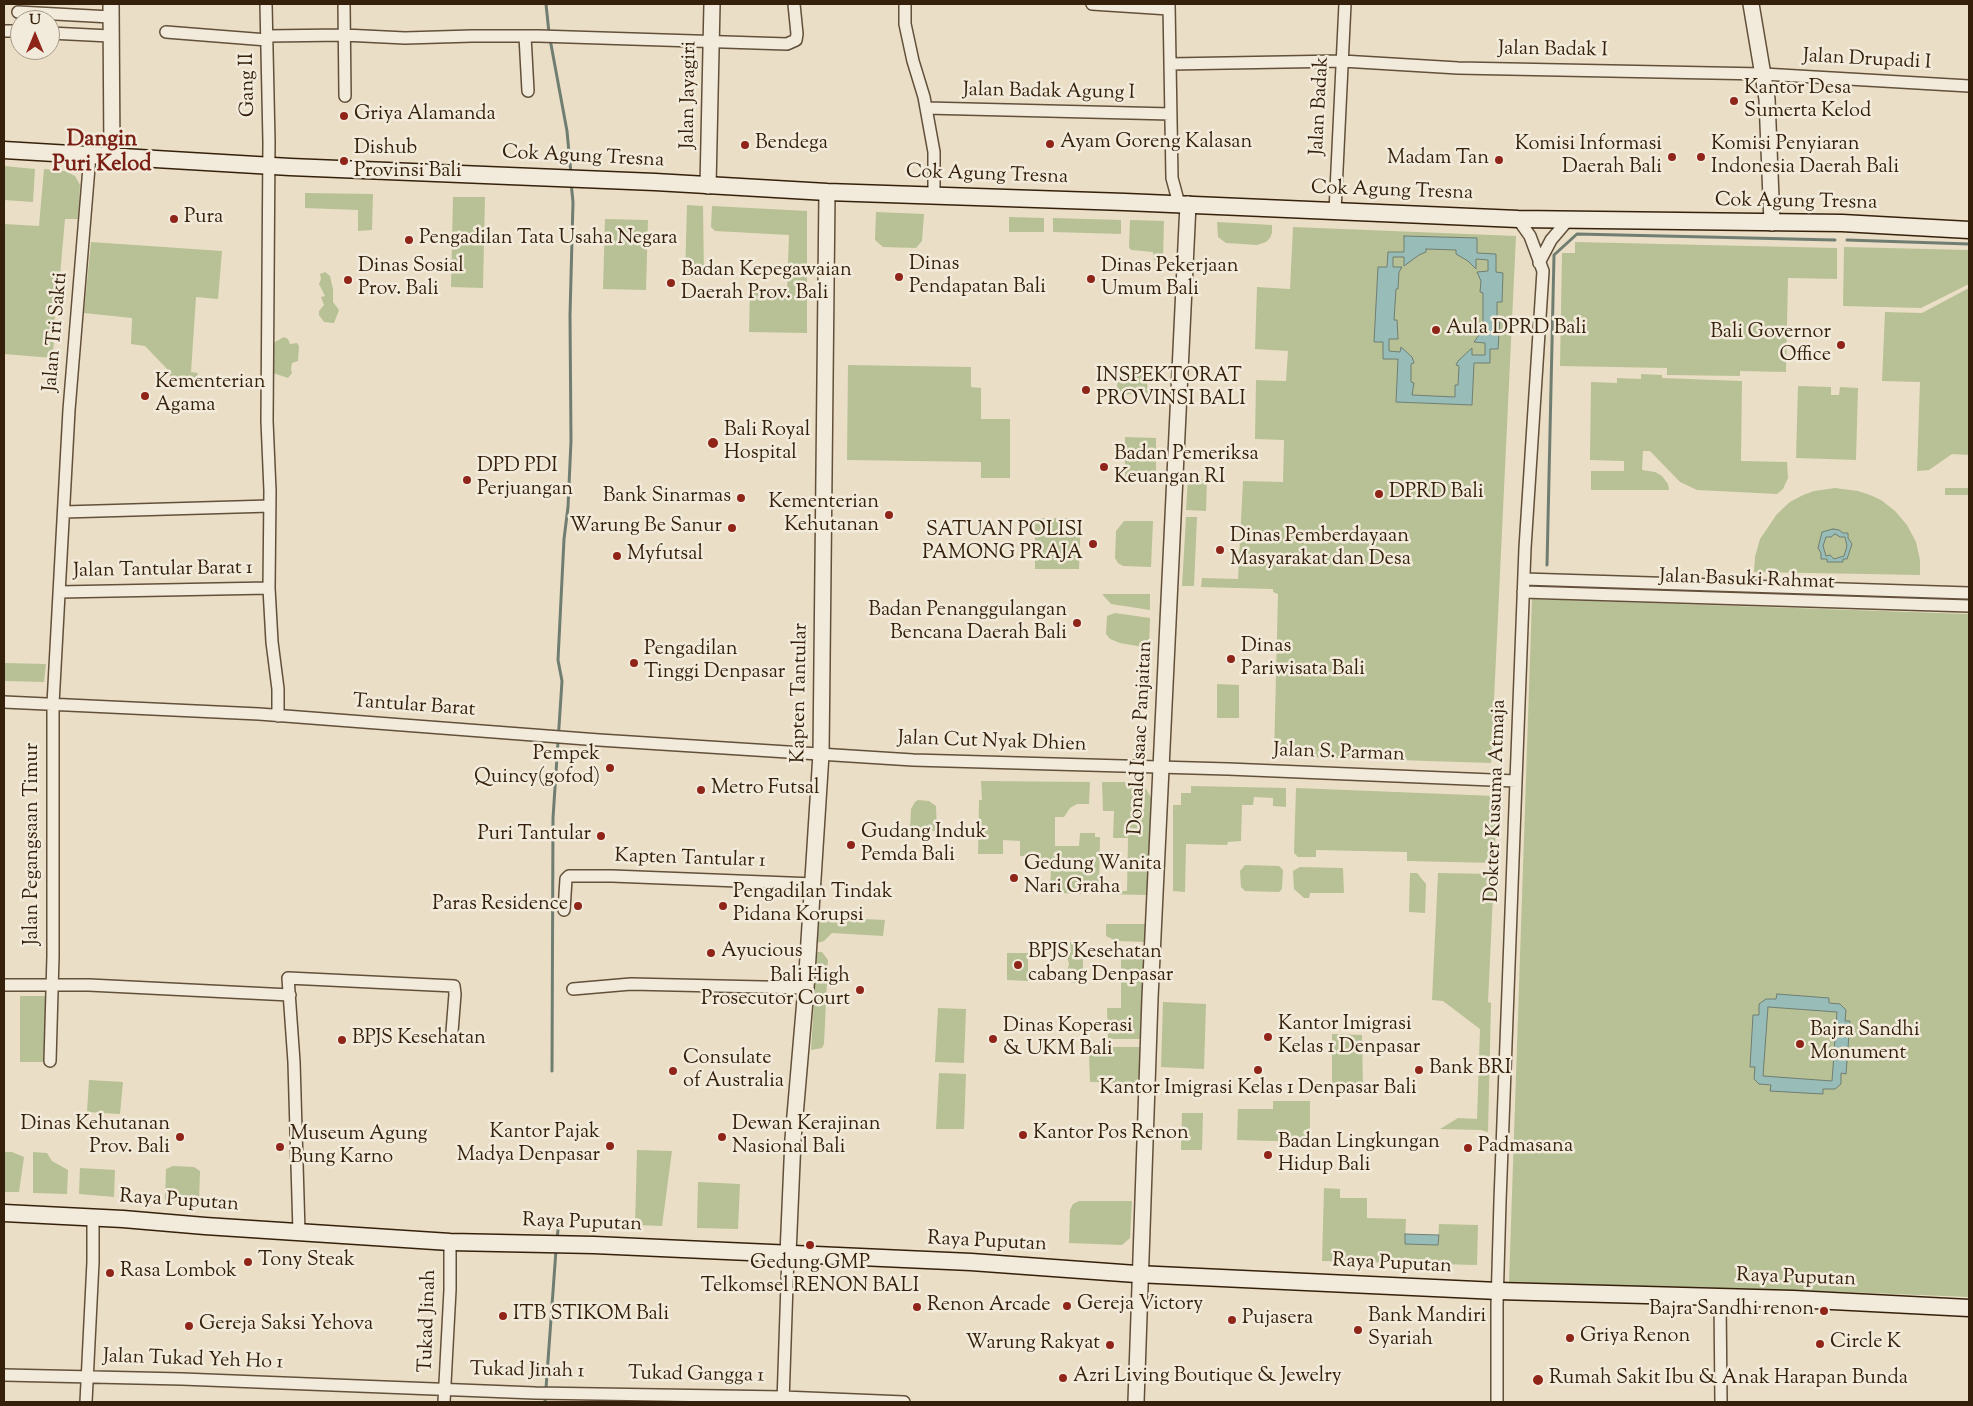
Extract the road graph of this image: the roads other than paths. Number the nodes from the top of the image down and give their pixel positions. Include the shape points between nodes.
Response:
1 (266, 4) edge
2 (344, 4) edge
3 (712, 4) edge
4 (794, 4) edge
5 (905, 4) edge
6 (1092, 4) edge
7 (1345, 4) edge
8 (1751, 4) edge
9 (1169, 6) edge
10 (111, 10) edge
11 (60, 11) edge
12 (166, 32) dead end
13 (60, 34) edge
14 (344, 35) junction
15 (110, 36) junction
16 (525, 36) junction
17 (267, 38) junction
18 (711, 42) junction
19 (1342, 61) junction
20 (1170, 64) junction
21 (1763, 74) junction
22 (1969, 86) edge
23 (528, 91) dead end
24 (345, 96) dead end
25 (926, 108) junction
26 (1171, 114) junction
27 (4, 150) edge
28 (90, 156) junction
29 (112, 157) junction
30 (269, 166) junction
31 (1172, 178) junction
32 (708, 186) junction
33 (827, 192) junction
34 (934, 196) junction
35 (1161, 203) junction
36 (1183, 204) junction
37 (1335, 211) junction
38 (1518, 219) junction
39 (1568, 220) junction
40 (1772, 223) junction
41 (1969, 230) edge
42 (1540, 261) junction
43 (270, 506) junction
44 (64, 512) junction
45 (1524, 579) junction
46 (268, 588) junction
47 (59, 592) junction
48 (1523, 592) junction
49 (1969, 593) edge
50 (1969, 606) edge
51 (4, 702) edge
52 (53, 704) junction
53 (278, 716) junction
54 (821, 754) junction
55 (1161, 768) junction
56 (1516, 781) junction
57 (809, 884) junction
58 (564, 910) dead end
59 (52, 984) junction
60 (4, 986) edge
61 (806, 988) junction
62 (573, 989) dead end
63 (290, 995) junction
64 (452, 1032) dead end
65 (50, 1062) dead end
66 (4, 1213) edge
67 (93, 1217) junction
68 (299, 1232) junction
69 (450, 1242) junction
70 (788, 1254) junction
71 (1141, 1274) junction
72 (1498, 1291) junction
73 (1720, 1298) junction
74 (1969, 1308) edge
75 (4, 1375) edge
76 (87, 1376) junction
77 (444, 1389) junction
78 (608, 1393) joint
79 (783, 1400) edge
80 (86, 1402) edge
81 (444, 1402) edge
82 (887, 1402) edge
83 (904, 1402) edge
84 (1136, 1402) edge
85 (1497, 1402) edge
86 (1721, 1402) edge

1 - 17 street, Gang II
2 - 14 street
3 - 18 street, Jalan Jayagiri
4 - 18 street via 797,34 793,42
5 - 25 street via 905,24
6 - 9 street
7 - 19 street, Jalan Badak
8 - 21 street
9 - 20 street
10 - 11 street
10 - 15 street
12 - 17 street
13 - 15 street
14 - 16 street via 405,38
14 - 17 street
14 - 24 street
15 - 29 street
16 - 18 street
16 - 23 street
17 - 30 street, Gang II
18 - 32 street, Jalan Jayagiri
19 - 20 street, Jalan Badak I
19 - 21 street, Jalan Badak I via 1458,68
19 - 37 street, Jalan Badak
20 - 26 street
21 - 22 street, Jalan Drupadi I
21 - 40 street
25 - 26 street, Jalan Badak Agung I
25 - 34 street via 934,152
26 - 31 street
27 - 28 main road, Cok Agung Tresna
28 - 29 main road, Cok Agung Tresna
28 - 44 street, Jalan Tri Sakti
29 - 30 main road, Cok Agung Tresna
30 - 32 main road, Cok Agung Tresna
30 - 43 street, Gang II via 266,421
31 - 35 street
31 - 36 street
32 - 33 main road, Cok Agung Tresna
33 - 34 main road, Cok Agung Tresna
33 - 54 street, Kapten Tantular
34 - 35 main road, Cok Agung Tresna
35 - 36 main road, Cok Agung Tresna
36 - 37 main road, Cok Agung Tresna
36 - 55 street, Donald Isaac Panjaitan
37 - 38 main road, Cok Agung Tresna
38 - 39 main road, Cok Agung Tresna
38 - 42 street, Dokter Kusuma Atmaja via 1530,236
39 - 40 main road, Cok Agung Tresna
39 - 42 street, Dokter Kusuma Atmaja via 1551,240
40 - 41 main road, Cok Agung Tresna
42 - 45 street, Dokter Kusuma Atmaja
43 - 44 street
43 - 46 street, Gang II
44 - 47 street, Jalan Tantular Barat 1
45 - 48 street, Dokter Kusuma Atmaja
45 - 49 street, Jalan Basuki Rahmat
46 - 47 street, Jalan Tantular Barat 1
46 - 53 street, Gang II
47 - 52 street, Jalan Tantular Barat 1
48 - 50 street, Jalan Basuki Rahmat
48 - 56 street, Dokter Kusuma Atmaja
51 - 52 street, Tantular Barat
52 - 53 street, Tantular Barat
52 - 59 street, Jalan Pegangsaan Timur
53 - 54 street, Tantular Barat
54 - 55 street, Jalan Cut Nyak Dhien
54 - 57 street, Kapten Tantular
55 - 56 street, Jalan S. Parman
55 - 71 street, Donald Isaac Panjaitan via 1142,1185
56 - 72 street, Dokter Kusuma Atmaja
57 - 58 street, Kapten Tantular 1 via 569,876 566,879
57 - 61 street, Kapten Tantular
59 - 60 street
59 - 63 street
59 - 65 street, Jalan Pegangsaan Timur
61 - 62 street via 631,984
61 - 70 street, Kapten Tantular via 793,1139
63 - 64 street via 288,978 454,986
63 - 68 street
66 - 67 main road, Raya Puputan
67 - 68 main road, Raya Puputan
67 - 76 street
68 - 69 main road, Raya Puputan
69 - 70 main road, Raya Puputan
69 - 77 street, Tukad Jinah
70 - 71 main road, Raya Puputan
70 - 79 street
71 - 72 main road, Raya Puputan
71 - 84 street, Donald Isaac Panjaitan
72 - 73 main road, Raya Puputan
72 - 85 street, Dokter Kusuma Atmaja
73 - 74 main road, Raya Puputan
73 - 86 street
75 - 76 street, Jalan Tukad Yeh Ho 1
76 - 77 street, Jalan Tukad Yeh Ho 1
76 - 80 street
77 - 78 street, Tukad Jinah 1
77 - 81 street, Tukad Jinah
78 - 79 street, Tukad Gangga 1
79 - 82 street, Tukad Gangga 1
82 - 83 street, Tukad Gangga 1

